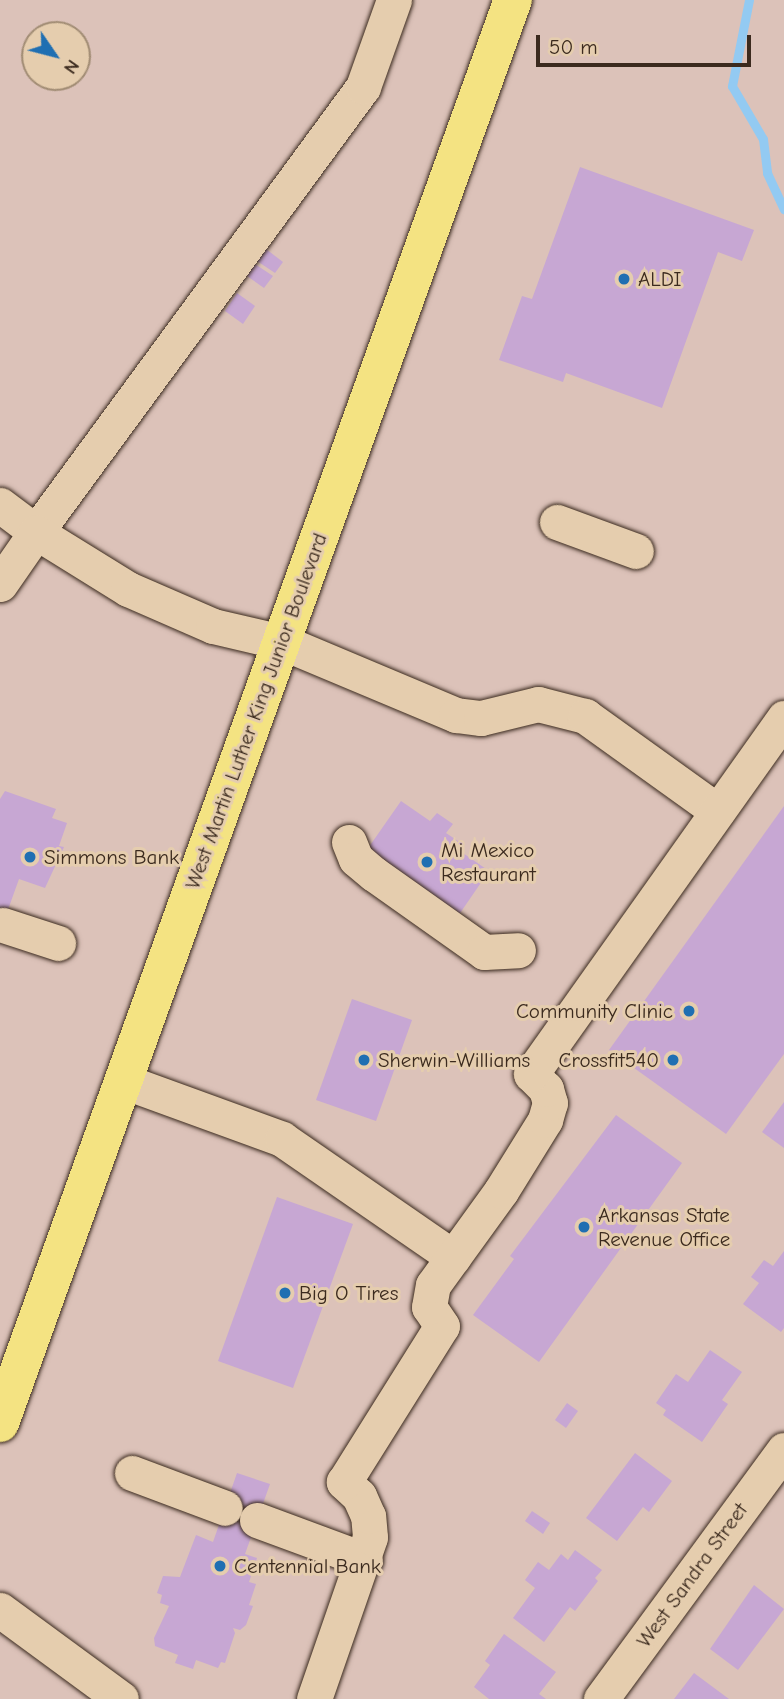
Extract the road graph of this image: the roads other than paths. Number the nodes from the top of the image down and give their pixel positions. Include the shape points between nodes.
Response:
1 (394, 0) edge
2 (513, 0) edge
3 (0, 505) edge
4 (557, 522) dead end
5 (36, 532) junction
6 (636, 551) dead end
7 (0, 584) edge
8 (282, 642) junction
9 (784, 718) edge
10 (717, 811) junction
11 (349, 842) dead end
12 (3, 925) dead end
13 (58, 943) dead end
14 (518, 950) dead end
15 (123, 1081) junction
16 (453, 1257) junction
17 (0, 1423) edge
18 (784, 1450) edge
19 (132, 1473) dead end
20 (225, 1508) dead end
21 (257, 1520) dead end
22 (365, 1560) junction
23 (0, 1610) edge
24 (121, 1699) edge
25 (314, 1699) edge
26 (601, 1699) edge

1 - 5 street via 363,87
2 - 8 highway, West Martin Luther King Junior Boulevard
3 - 5 street
4 - 6 street
5 - 7 street
5 - 8 street via 128,589 213,626
8 - 10 street via 456,715 481,718 538,704 585,716
8 - 15 highway, West Martin Luther King Junior Boulevard
9 - 10 street
10 - 16 street via 531,1074 546,1088 550,1103 545,1119
11 - 14 street via 356,859 374,874 484,952
12 - 13 street
15 - 16 street via 282,1139
15 - 17 highway, West Martin Luther King Junior Boulevard
16 - 22 street via 428,1296 433,1317 442,1326 344,1482 359,1496 368,1516
18 - 26 street, West Sandra Street
19 - 20 street
21 - 22 street
22 - 25 street
23 - 24 street

